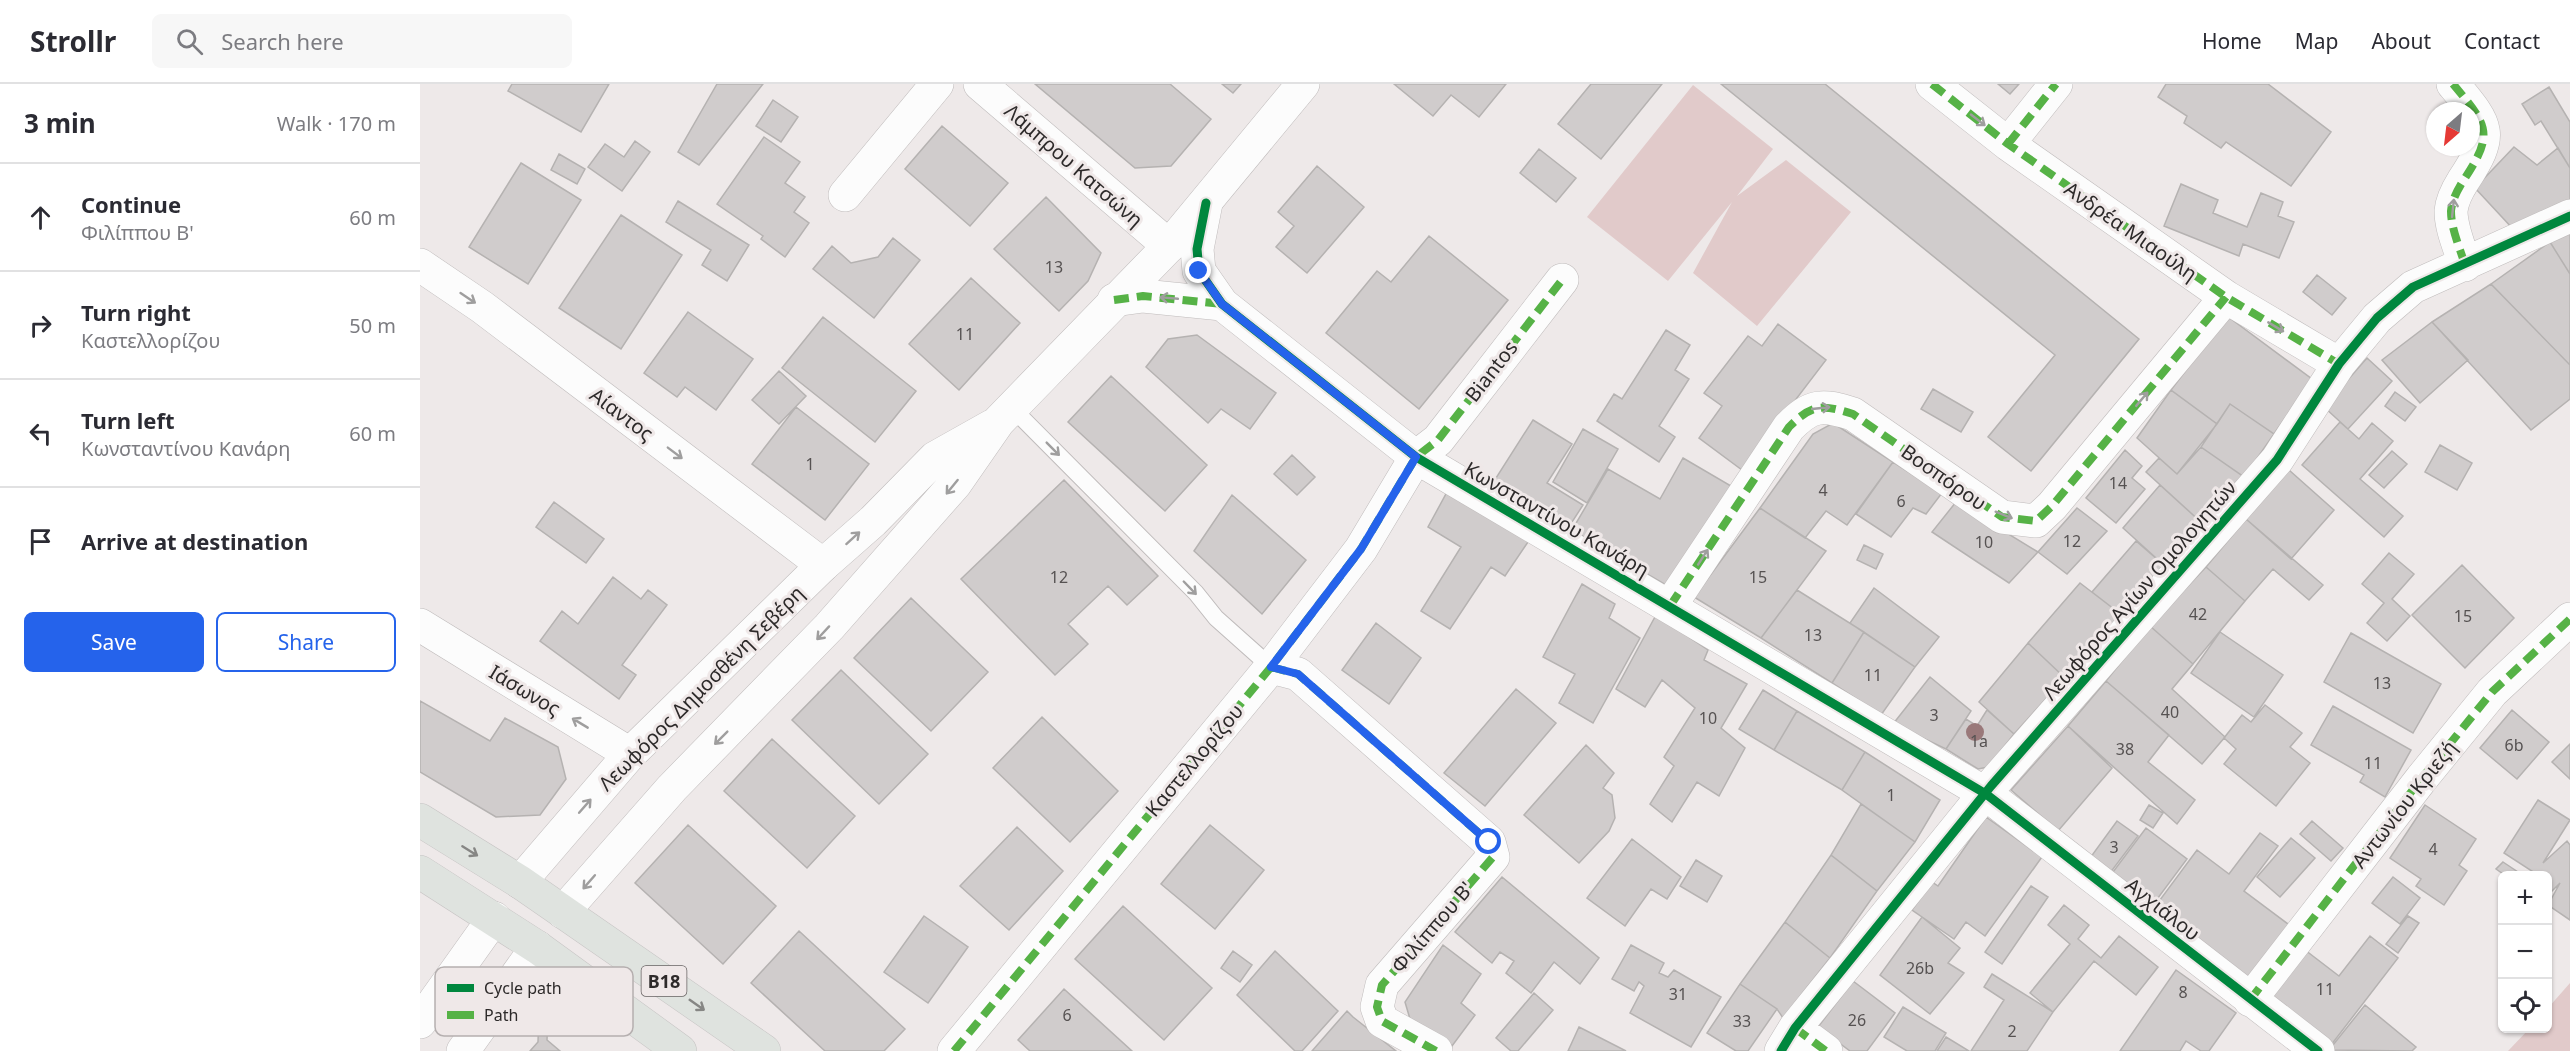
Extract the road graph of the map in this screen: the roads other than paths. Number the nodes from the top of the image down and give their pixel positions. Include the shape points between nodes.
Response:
1 (937, 84) edge
2 (980, 84) edge
3 (1304, 84) edge
4 (1932, 84) edge
5 (2056, 84) edge
6 (2453, 84) edge
7 (2008, 144) junction
8 (845, 195) dead end
9 (1206, 203) junction
10 (2570, 216) edge
11 (1169, 246) junction
12 (420, 265) edge
13 (2465, 265) junction
14 (1562, 280) dead end
15 (2226, 297) junction
16 (1114, 300) junction
17 (1222, 304) junction
18 (2339, 364) junction
19 (1005, 415) junction
20 (1416, 457) junction
21 (823, 565) junction
22 (1670, 606) junction
23 (2570, 619) edge
24 (420, 626) edge
25 (1271, 667) junction
26 (630, 754) junction
27 (1986, 794) junction
28 (420, 820) edge
29 (420, 872) edge
30 (520, 882) junction
31 (563, 912) junction
32 (494, 918) junction
33 (537, 947) junction
34 (459, 967) edge
35 (523, 967) edge
36 (564, 967) edge
37 (2250, 1000) junction
38 (435, 1001) edge
39 (633, 1017) edge
40 (420, 1022) edge
41 (474, 1036) edge
42 (1788, 1039) edge
43 (463, 1051) edge
44 (680, 1051) edge
45 (764, 1051) edge
46 (954, 1051) edge
47 (1436, 1051) edge
48 (1826, 1051) edge
49 (2318, 1051) edge

1 - 8 street
2 - 11 street, Λάμπρου Κατσώνη
3 - 9 street, Λεωφόρος Δημοσθένη Σεβέρη
4 -> 7 street, Ανδρέα Μιαούλη
5 - 7 street
13 -> 6 street via 2451,209 2457,190 2482,152 2484,130 2475,110
7 - 15 street, Ανδρέα Μιαούλη
9 - 11 street, Λεωφόρος Δημοσθένη Σεβέρη
9 - 17 street, Κωνσταντίνου Κανάρη via 1197,249 1199,271
10 - 13 street, Λεωφόρος Αγίων Ομολογητών
11 - 16 street, Λεωφόρος Δημοσθένη Σεβέρη
12 -> 21 street, Αίαντος via 482,307
13 - 18 street, Λεωφόρος Αγίων Ομολογητών via 2413,287 2377,318
14 - 20 street, Biantos via 1438,440
15 -> 18 street, Ανδρέα Μιαούλη
22 -> 15 street, Βοσπόρου via 1789,427 1815,407 1833,407 1853,414 2002,517 2036,521
17 -> 16 street via 1143,296
16 - 19 street, Λεωφόρος Δημοσθένη Σεβέρη
17 - 20 street, Κωνσταντίνου Κανάρη
18 - 27 street, Λεωφόρος Αγίων Ομολογητών via 2277,460
21 -> 19 street, Λεωφόρος Δημοσθένη Σεβέρη via 935,458
19 -> 25 lane
19 -> 31 street, Λεωφόρος Δημοσθένη Σεβέρη via 955,484 837,618 672,788
20 - 22 street, Κωνσταντίνου Κανάρη
20 - 25 street, Καστελλορίζου via 1361,549
21 - 26 street, Λεωφόρος Δημοσθένη Σεβέρη
22 - 27 street, Κωνσταντίνου Κανάρη
23 - 37 street, Αντωνίου Κριεζή via 2492,692
26 -> 24 street, Ιάσωνος
25 - 46 street, Καστελλορίζου
25 - 47 street, Φιλίππου Β' via 1298,674 1489,842 1493,857 1382,985 1377,1007 1382,1021
30 -> 26 street, Λεωφόρος Δημοσθένη Σεβέρη
27 - 37 street, Αγχιάλου
27 - 42 street, Λεωφόρος Αγίων Ομολογητών
28 -> 30 main road, B18
29 - 32 main road, B18
30 - 31 main road, B18
30 - 32 main road, Λεωφόρος Δημοσθένη Σεβέρη
31 - 33 main road, Λεωφόρος Δημοσθένη Σεβέρη
31 -> 45 main road, B18
32 - 33 main road, B18
32 - 34 street, Λεωφόρος Δημοσθένη Σεβέρη
33 - 35 street, Λεωφόρος Δημοσθένη Σεβέρη
33 - 36 main road, B18
37 - 49 street, Αγχιάλου
38 - 40 street, Λεωφόρος Δημοσθένη Σεβέρη
39 - 44 main road, B18
41 - 43 street, Λεωφόρος Δημοσθένη Σεβέρη
42 - 48 street

